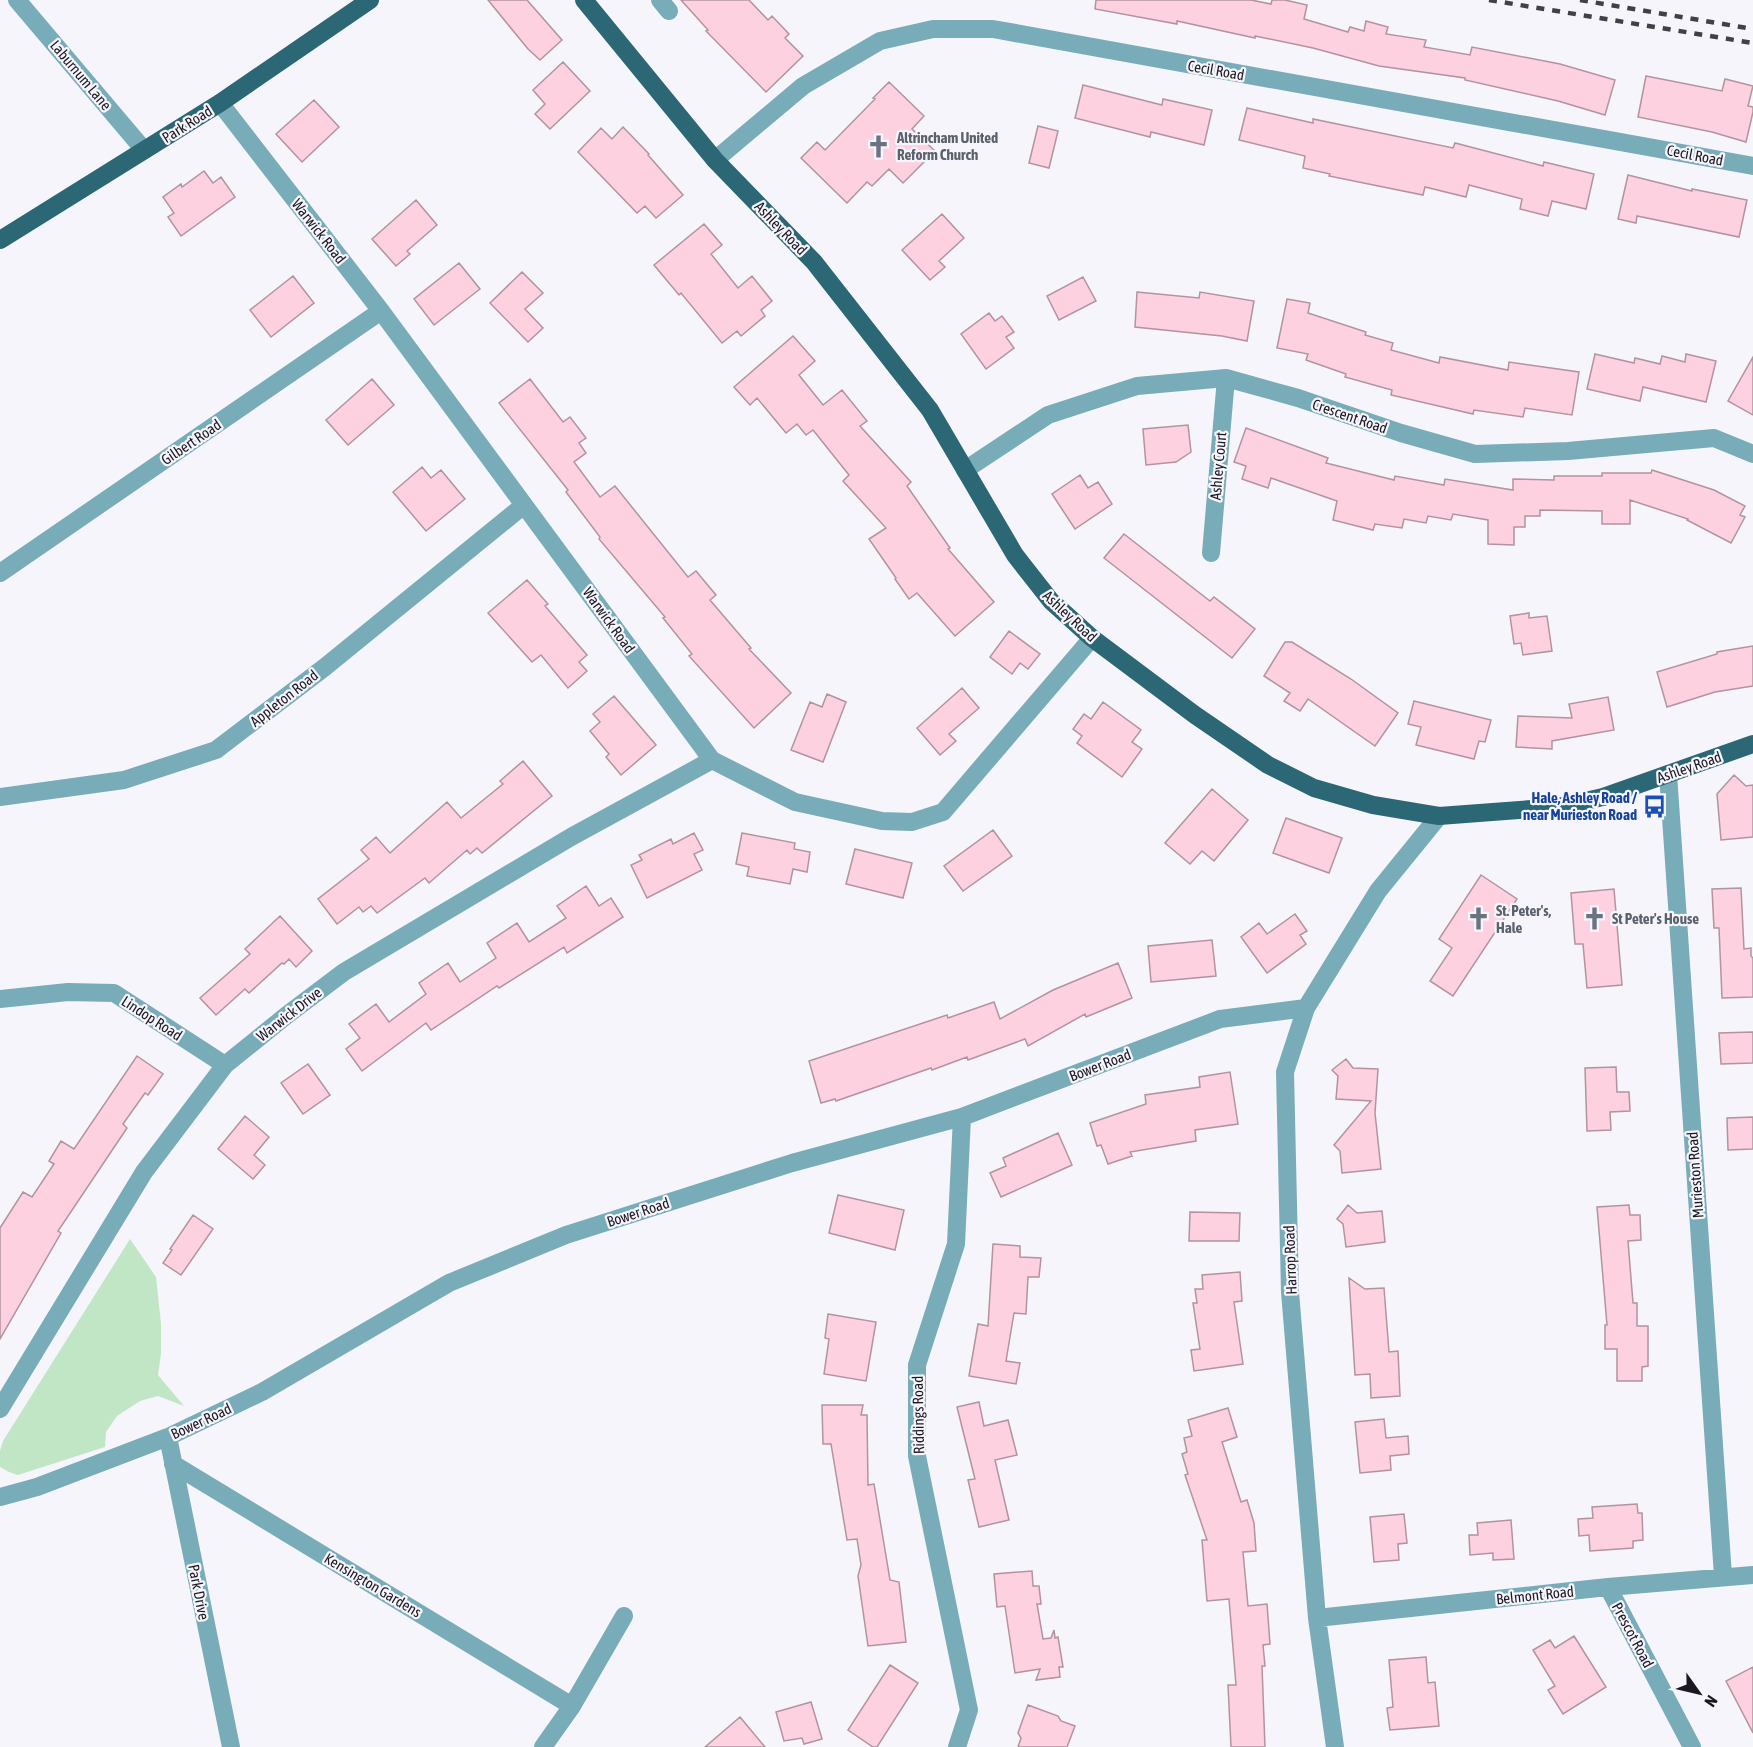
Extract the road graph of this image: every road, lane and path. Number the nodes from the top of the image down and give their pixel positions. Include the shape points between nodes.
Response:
1 (17, 0) edge
2 (370, 0) edge
3 (584, 0) edge
4 (220, 103) junction
5 (144, 150) junction
6 (715, 159) junction
7 (1753, 166) edge
8 (0, 240) edge
9 (381, 311) junction
10 (1226, 378) junction
11 (1753, 454) edge
12 (965, 470) junction
13 (524, 505) junction
14 (1211, 553) dead end
15 (0, 573) edge
16 (1092, 638) junction
17 (1753, 744) edge
18 (712, 760) junction
19 (1668, 774) junction
20 (0, 796) edge
21 (1439, 816) junction
22 (0, 999) edge
23 (1306, 1008) junction
24 (225, 1065) junction
25 (962, 1117) junction
26 (0, 1409) edge
27 (168, 1437) junction
28 (173, 1464) junction
29 (0, 1497) edge
30 (1753, 1575) edge
31 (1723, 1576) junction
32 (1608, 1587) junction
33 (624, 1616) dead end
34 (1317, 1618) junction
35 (572, 1706) junction
36 (231, 1747) edge
37 (543, 1747) edge
38 (957, 1747) edge
39 (1335, 1747) edge
40 (1692, 1747) edge

1 - 5 street, Laburnum Lane
2 - 4 main road, Park Road
3 - 6 main road, Ashley Road
4 - 5 main road, Park Road
4 - 9 street, Warwick Road
5 - 8 main road, Park Road
6 - 7 street, Cecil Road via 803,86 880,41 933,29 993,29
6 - 12 main road, Ashley Road via 814,262 930,410
9 - 13 street, Warwick Road
9 - 15 street, Gilbert Road
10 - 11 street, Crescent Road via 1475,454 1714,438
10 - 12 street, Crescent Road via 1137,386 1048,415
10 - 14 street, Ashley Court
12 - 16 main road, Ashley Road via 1016,555 1051,601
13 - 18 street, Warwick Road
13 - 20 street, Appleton Road via 216,750 124,780
16 - 18 street, Warwick Road via 943,812 922,819 882,821 795,802
16 - 21 main road, Ashley Road via 1268,765 1314,788 1373,805
17 - 19 main road, Ashley Road
18 - 24 street, Warwick Drive via 571,837 344,972
19 - 21 main road, Ashley Road via 1603,797 1558,807
19 - 31 street, Murieston Road
21 - 23 street, Harrop Road via 1378,891
22 - 24 street, Lindop Road via 68,992 114,993
23 - 25 street, Bower Road via 1220,1019
23 - 34 street, Harrop Road via 1285,1072 1290,1292
24 - 26 street, Warwick Drive via 144,1172
25 - 27 street, Bower Road via 792,1163 566,1235 449,1283 262,1392
25 - 38 street, Riddings Road via 956,1244 917,1365 917,1456 969,1710
27 - 28 street, Park Drive
27 - 29 street, Bower Road via 37,1487
28 - 35 street, Kensington Gardens
28 - 36 street, Park Drive
30 - 31 street, Belmont Road
31 - 32 street, Belmont Road
32 - 34 street, Belmont Road
32 - 40 street, Prescot Road
33 - 35 street
34 - 39 street, Harrop Road
35 - 37 street

